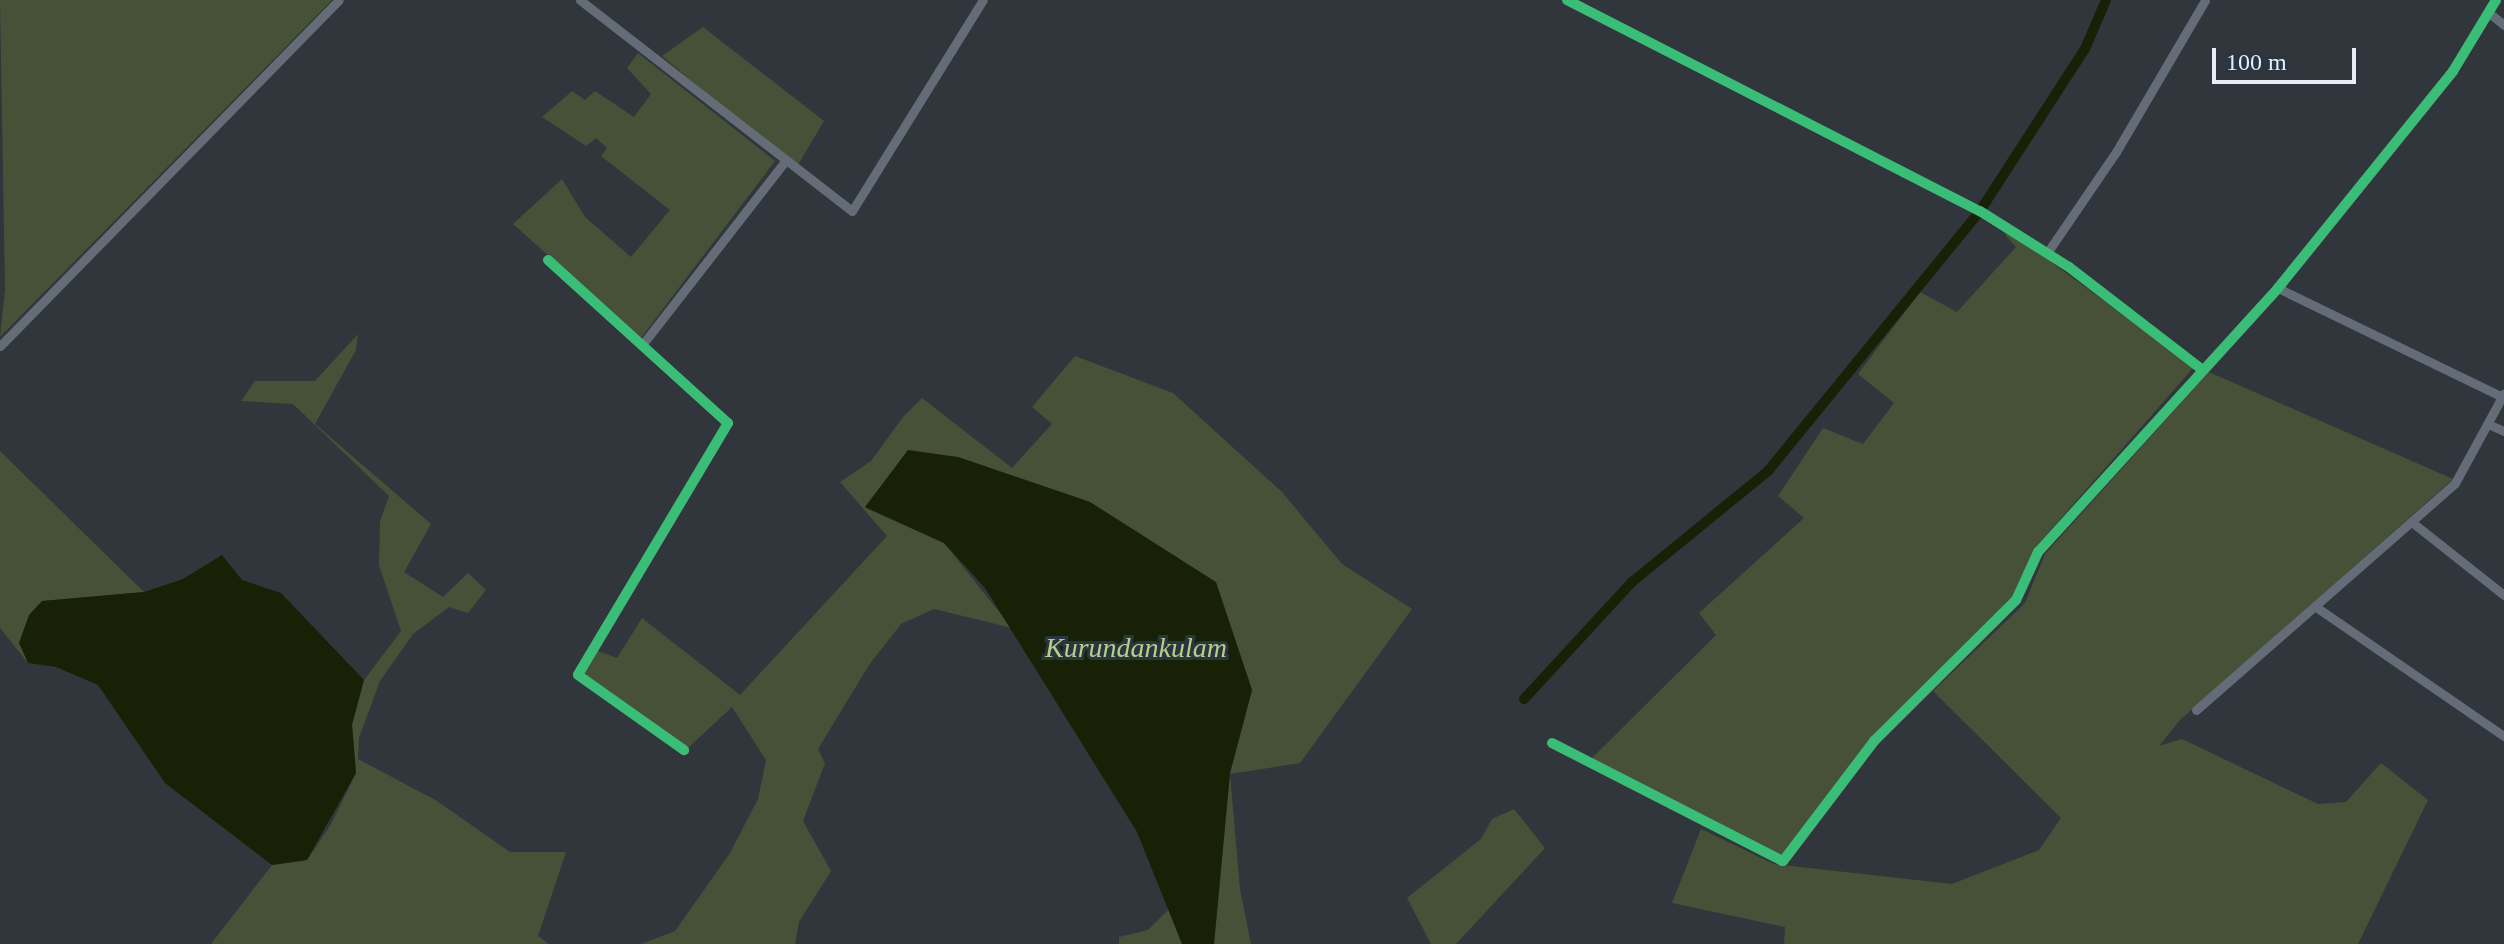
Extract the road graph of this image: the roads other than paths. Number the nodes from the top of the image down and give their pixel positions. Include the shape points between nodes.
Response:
1 (339, 0) edge
2 (580, 0) edge
3 (983, 0) edge
4 (1567, 0) edge
5 (2205, 0) edge
6 (2496, 0) edge
7 (2488, 12) junction
8 (2504, 25) edge
9 (786, 160) junction
10 (2047, 253) junction
11 (548, 260) dead end
12 (2278, 288) junction
13 (642, 345) junction
14 (0, 346) edge
15 (2200, 368) junction
16 (2503, 395) edge
17 (2488, 424) junction
18 (2504, 431) edge
19 (2413, 523) junction
20 (2504, 595) edge
21 (2316, 607) junction
22 (2196, 710) dead end
23 (2504, 736) edge
24 (1552, 743) dead end
25 (684, 750) dead end

1 - 14 street
2 - 9 street
3 - 9 street via 852,211
4 - 10 street via 1980,211
5 - 10 street via 2116,152
6 - 7 street
7 - 8 street
7 - 12 street via 2453,71
9 - 13 street
10 - 15 street
11 - 13 street
12 - 15 street
12 - 16 street
13 - 25 street via 728,423 578,675
15 - 24 street via 2038,552 2016,600 1874,741 1783,861
16 - 17 street
17 - 18 street
17 - 19 street via 2455,483
19 - 20 street
19 - 21 street
21 - 22 street
21 - 23 street

